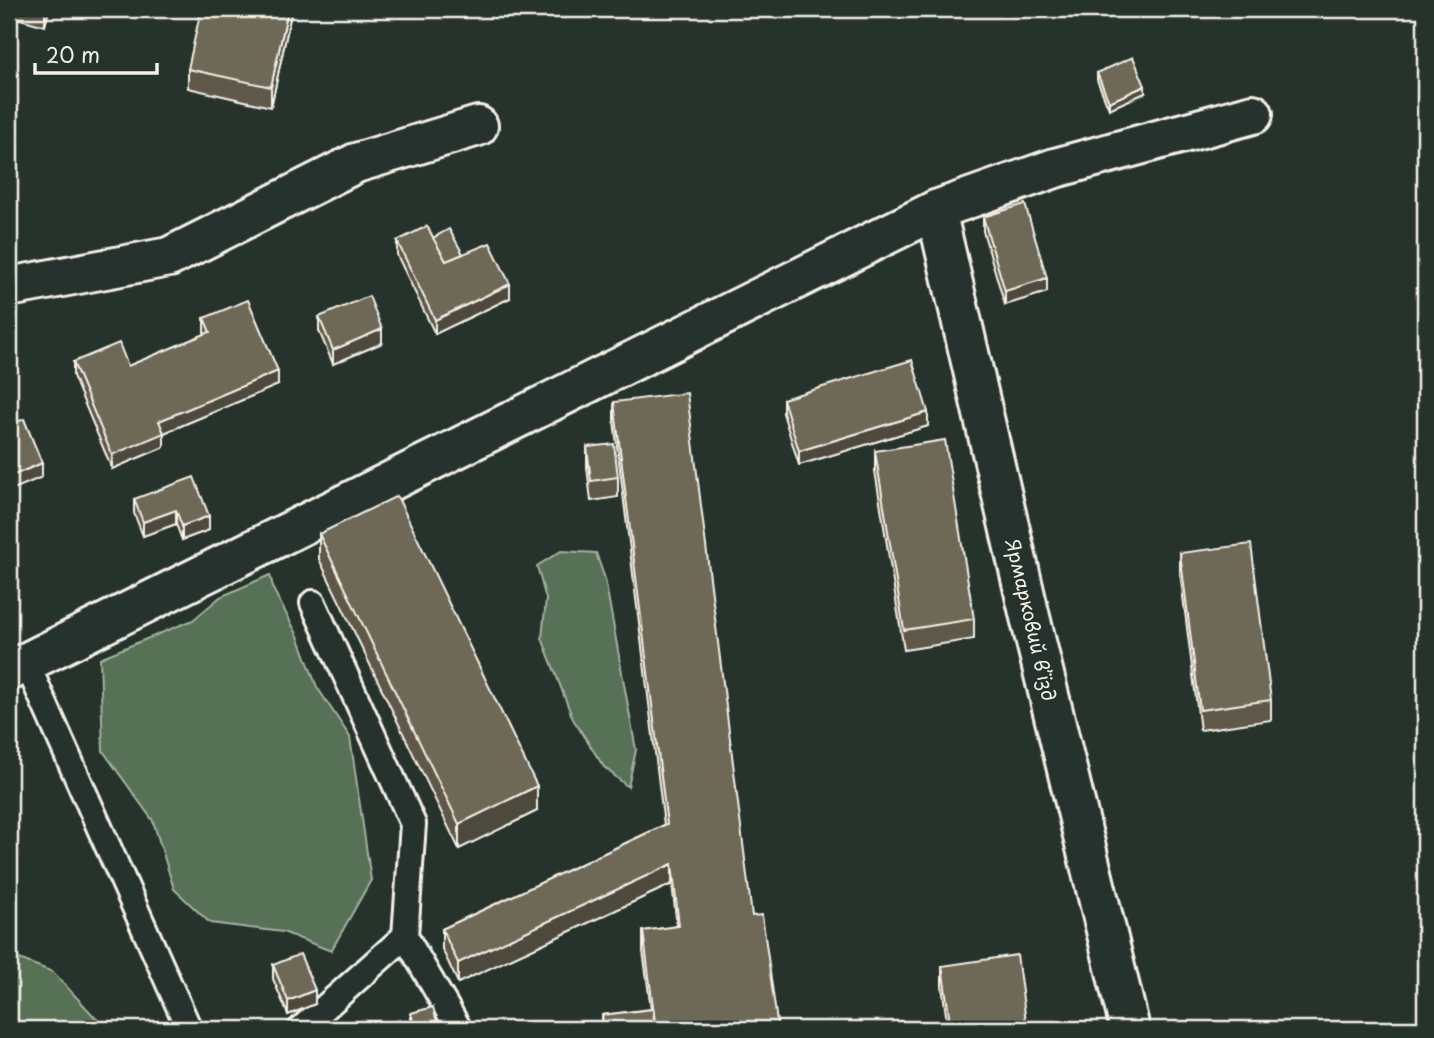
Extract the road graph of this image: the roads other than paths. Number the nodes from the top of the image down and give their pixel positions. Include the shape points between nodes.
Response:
1 (1253, 114) dead end
2 (478, 126) dead end
3 (936, 209) junction
4 (9, 287) edge
5 (313, 603) dead end
6 (18, 667) edge
7 (405, 936) junction
8 (189, 1029) edge
9 (300, 1029) edge
10 (459, 1029) edge
11 (1130, 1029) edge

1 - 3 street via 1055,168
2 - 4 street via 356,163 169,257
3 - 6 street
3 - 11 street, Ярмарковий вʼїзд
5 - 7 lane via 413,824
6 - 8 lane
7 - 9 lane
7 - 10 lane

